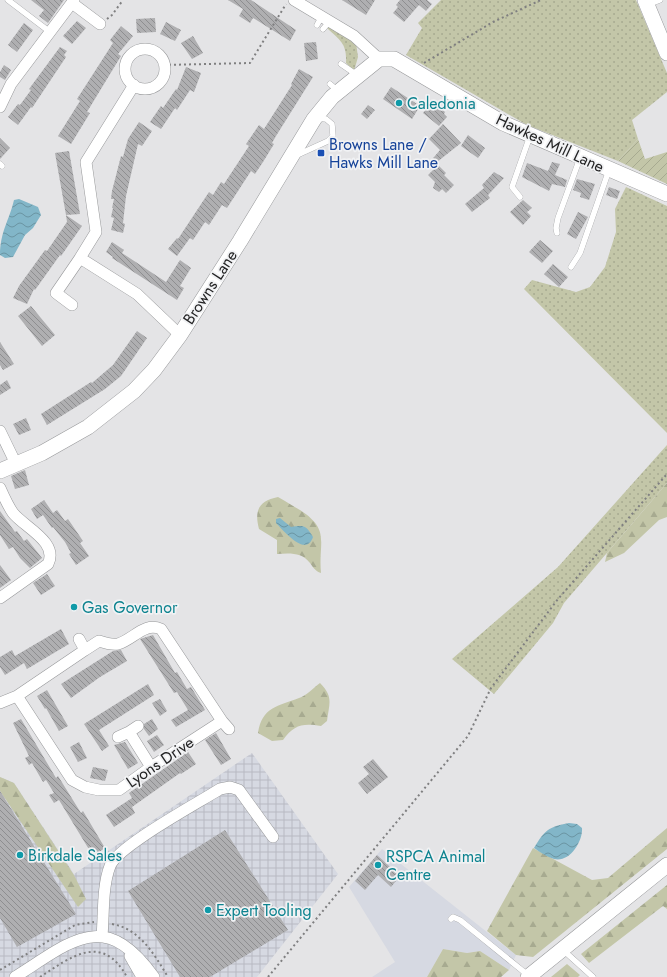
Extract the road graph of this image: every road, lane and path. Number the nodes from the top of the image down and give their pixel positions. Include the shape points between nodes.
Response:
1 (8, 0) edge
2 (123, 0) edge
3 (288, 0) edge
4 (294, 0) edge
5 (541, 0) edge
6 (73, 2) edge
7 (651, 2) edge
8 (100, 24) joint
9 (50, 32) junction
10 (667, 53) edge
11 (379, 58) junction
12 (341, 64) dead end
13 (164, 65) junction
14 (417, 72) junction
15 (358, 75) junction
16 (134, 85) junction
17 (3, 92) edge
18 (0, 107) edge
19 (314, 119) junction
20 (530, 136) junction
21 (580, 157) junction
22 (290, 158) junction
23 (609, 170) junction
24 (667, 194) edge
25 (520, 197) dead end
26 (557, 233) dead end
27 (80, 258) junction
28 (571, 267) dead end
29 (72, 305) dead end
30 (180, 335) junction
31 (0, 431) edge
32 (16, 464) junction
33 (0, 471) edge
34 (667, 474) edge
35 (0, 488) edge
36 (0, 598) edge
37 (78, 639) dead end
38 (85, 650) junction
39 (17, 696) junction
40 (0, 703) edge
41 (138, 726) dead end
42 (151, 767) junction
43 (273, 837) dead end
44 (667, 865) edge
45 (451, 919) dead end
46 (102, 936) junction
47 (122, 944) junction
48 (563, 950) junction
49 (529, 976) edge
50 (15, 977) edge
51 (40, 977) edge
52 (127, 977) edge
53 (142, 977) edge
54 (154, 977) edge
55 (268, 977) edge
56 (592, 977) edge

1 - 9 lane
2 - 8 path via 112,15
3 - 13 path via 250,63
4 - 11 street via 323,23 354,36
5 - 14 path via 493,22 424,63
6 - 8 street
6 - 9 street
7 - 10 street
9 - 17 street
11 - 14 street, Hawkes Mill Lane via 394,59
11 - 15 street, Browns Lane
12 - 15 lane
13 - 16 street via 163,77 154,86 143,88
13 - 16 street via 158,54 150,50 143,49 133,53 125,69 127,77
14 - 20 street, Hawkes Mill Lane
15 - 19 street, Browns Lane via 334,94
16 - 27 street via 86,162 96,232
17 - 18 street
19 - 22 street, Browns Lane
19 - 22 lane via 322,118 329,122 333,126 333,136 328,141
20 - 21 street, Hawkes Mill Lane
20 - 25 lane via 512,187
21 - 23 street, Hawkes Mill Lane
21 - 26 lane via 558,218
22 - 30 street, Browns Lane
23 - 24 street, Hawkes Mill Lane
23 - 28 lane via 580,253
27 - 29 street via 56,293
27 - 30 street via 137,294
30 - 32 street, Browns Lane via 154,370 111,410 65,441
31 - 32 street
32 - 33 street, Browns Lane
34 - 55 path via 558,599 491,688 468,736
35 - 36 street via 13,513 39,535 49,549 50,556 48,564
37 - 38 street
38 - 39 street
38 - 42 street, Lyons Drive via 99,641 119,644 146,628 154,626 161,629 226,725
39 - 40 street
39 - 42 street, Lyons Drive via 61,766 78,784 99,790 119,790
41 - 42 street via 124,735
43 - 46 street via 239,790 230,787 220,789 143,837 115,858 107,879
44 - 48 street
45 - 49 lane via 453,917 460,920
46 - 47 street
46 - 50 street via 79,938
47 - 53 street
47 - 54 street via 138,957
48 - 49 street
48 - 56 lane
51 - 52 path via 80,953 94,951 115,960

